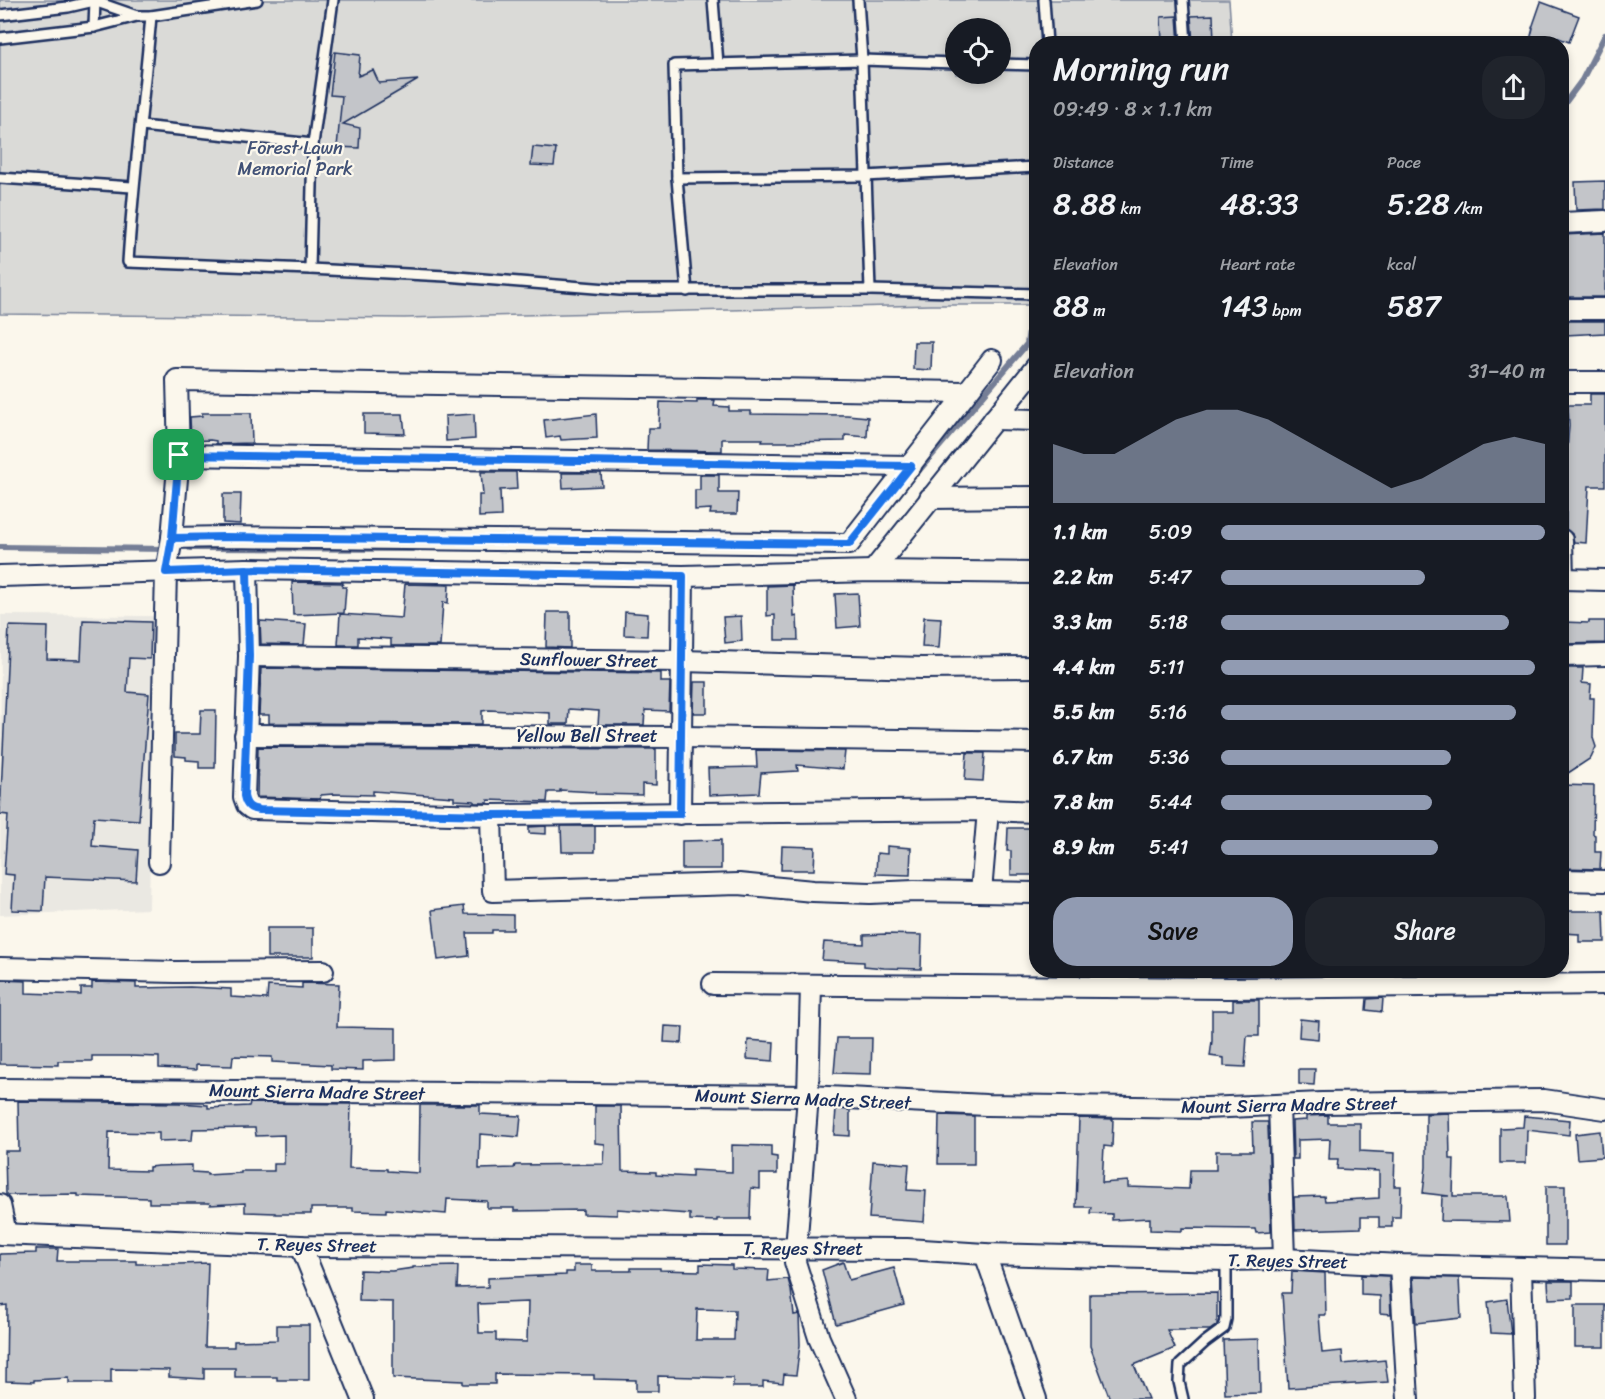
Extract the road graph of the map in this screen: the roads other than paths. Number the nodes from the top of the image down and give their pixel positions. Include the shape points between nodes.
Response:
1 (94, 0) edge
2 (257, 0) edge
3 (333, 0) edge
4 (712, 0) edge
5 (858, 0) edge
6 (1044, 0) edge
7 (1183, 0) edge
8 (0, 15) edge
9 (137, 16) junction
10 (152, 16) junction
11 (94, 27) junction
12 (1046, 36) edge
13 (1185, 36) edge
14 (0, 38) edge
15 (862, 60) junction
16 (945, 63) edge
17 (717, 64) junction
18 (1011, 64) edge
19 (1029, 65) edge
20 (141, 126) junction
21 (313, 144) junction
22 (1029, 167) edge
23 (865, 176) junction
24 (0, 178) edge
25 (677, 178) junction
26 (132, 187) junction
27 (1605, 221) edge
28 (1569, 223) edge
29 (310, 269) junction
30 (870, 290) junction
31 (687, 291) junction
32 (1029, 294) edge
33 (1569, 309) edge
34 (1605, 309) edge
35 (992, 360) dead end
36 (1029, 376) edge
37 (1569, 382) edge
38 (1605, 382) edge
39 (965, 392) junction
40 (994, 419) junction
41 (1029, 420) edge
42 (179, 455) junction
43 (911, 466) junction
44 (1029, 497) edge
45 (930, 498) junction
46 (172, 538) junction
47 (247, 569) junction
48 (873, 571) junction
49 (166, 572) junction
50 (1029, 573) edge
51 (0, 576) edge
52 (683, 576) junction
53 (1569, 579) edge
54 (1605, 580) edge
55 (1605, 655) edge
56 (249, 656) junction
57 (1569, 656) edge
58 (682, 660) junction
59 (1029, 668) edge
60 (245, 735) junction
61 (681, 737) junction
62 (1029, 742) edge
63 (988, 810) junction
64 (1029, 812) edge
65 (680, 814) junction
66 (491, 815) junction
67 (159, 862) dead end
68 (1569, 880) edge
69 (1605, 881) edge
70 (981, 892) junction
71 (1029, 893) edge
72 (0, 968) edge
73 (323, 971) dead end
74 (713, 984) dead end
75 (1605, 984) edge
76 (812, 986) junction
77 (0, 1089) edge
78 (808, 1096) junction
79 (1279, 1105) junction
80 (1605, 1109) edge
81 (0, 1204) edge
82 (3, 1234) edge
83 (301, 1246) junction
84 (797, 1249) junction
85 (986, 1254) junction
86 (1284, 1259) junction
87 (1226, 1260) junction
88 (1400, 1265) junction
89 (1521, 1269) junction
90 (1605, 1270) edge
91 (363, 1399) edge
92 (846, 1399) edge
93 (1036, 1399) edge
94 (1183, 1399) edge
95 (1408, 1399) edge
96 (1525, 1399) edge

1 - 8 lane
1 - 9 lane
1 - 11 lane
2 - 10 lane
3 - 21 lane
4 - 17 lane
5 - 15 lane
6 - 12 lane
7 - 13 lane
9 - 10 lane
9 - 11 lane
10 - 20 lane
11 - 14 lane
15 - 16 lane
15 - 17 lane
15 - 23 lane
17 - 25 lane via 674,65
18 - 19 lane
20 - 21 lane
20 - 26 lane
21 - 29 lane
22 - 23 lane
23 - 25 lane
23 - 30 lane
24 - 26 lane
25 - 31 lane
26 - 29 lane via 128,262
27 - 28 street
29 - 31 lane
30 - 31 lane
30 - 32 lane
33 - 34 street
35 - 39 street
36 - 40 street
37 - 38 street
39 - 42 street via 177,380
39 - 43 street
40 - 41 street
40 - 45 street
42 - 43 street
42 - 46 street
43 - 46 street via 849,544
44 - 45 street
45 - 48 street
46 - 49 street
47 - 49 street
47 - 52 street
47 - 56 street
48 - 50 street
48 - 52 street
49 - 51 street
49 - 67 street
52 - 58 street
53 - 54 street
55 - 57 street
56 - 58 street, Sunflower Street
56 - 60 street
58 - 59 street, Sunflower Street
58 - 61 street
60 - 61 street, Yellow Bell Street
60 - 66 street via 244,796 252,809
61 - 62 street, Yellow Bell Street
61 - 65 street
63 - 64 street
63 - 65 street
63 - 70 street
65 - 66 street
66 - 70 street via 493,891 739,884 848,892
68 - 69 street
70 - 71 street
72 - 73 street
74 - 76 street
75 - 76 street via 1229,988
76 - 78 street
77 - 78 street, Mount Sierra Madre Street
78 - 79 street, Mount Sierra Madre Street via 986,1105
78 - 84 street
79 - 80 street, Mount Sierra Madre Street via 1544,1100
79 - 86 street
81 - 82 street
82 - 83 street, T. Reyes Street
83 - 84 street, T. Reyes Street
83 - 91 street
84 - 85 street, T. Reyes Street
84 - 92 street via 795,1262 819,1338
85 - 87 street, T. Reyes Street
85 - 93 street
86 - 87 street, T. Reyes Street
86 - 88 street, T. Reyes Street
87 - 94 lane via 1224,1328 1180,1365
88 - 89 street, T. Reyes Street
88 - 95 street
89 - 90 street, T. Reyes Street
89 - 96 street

